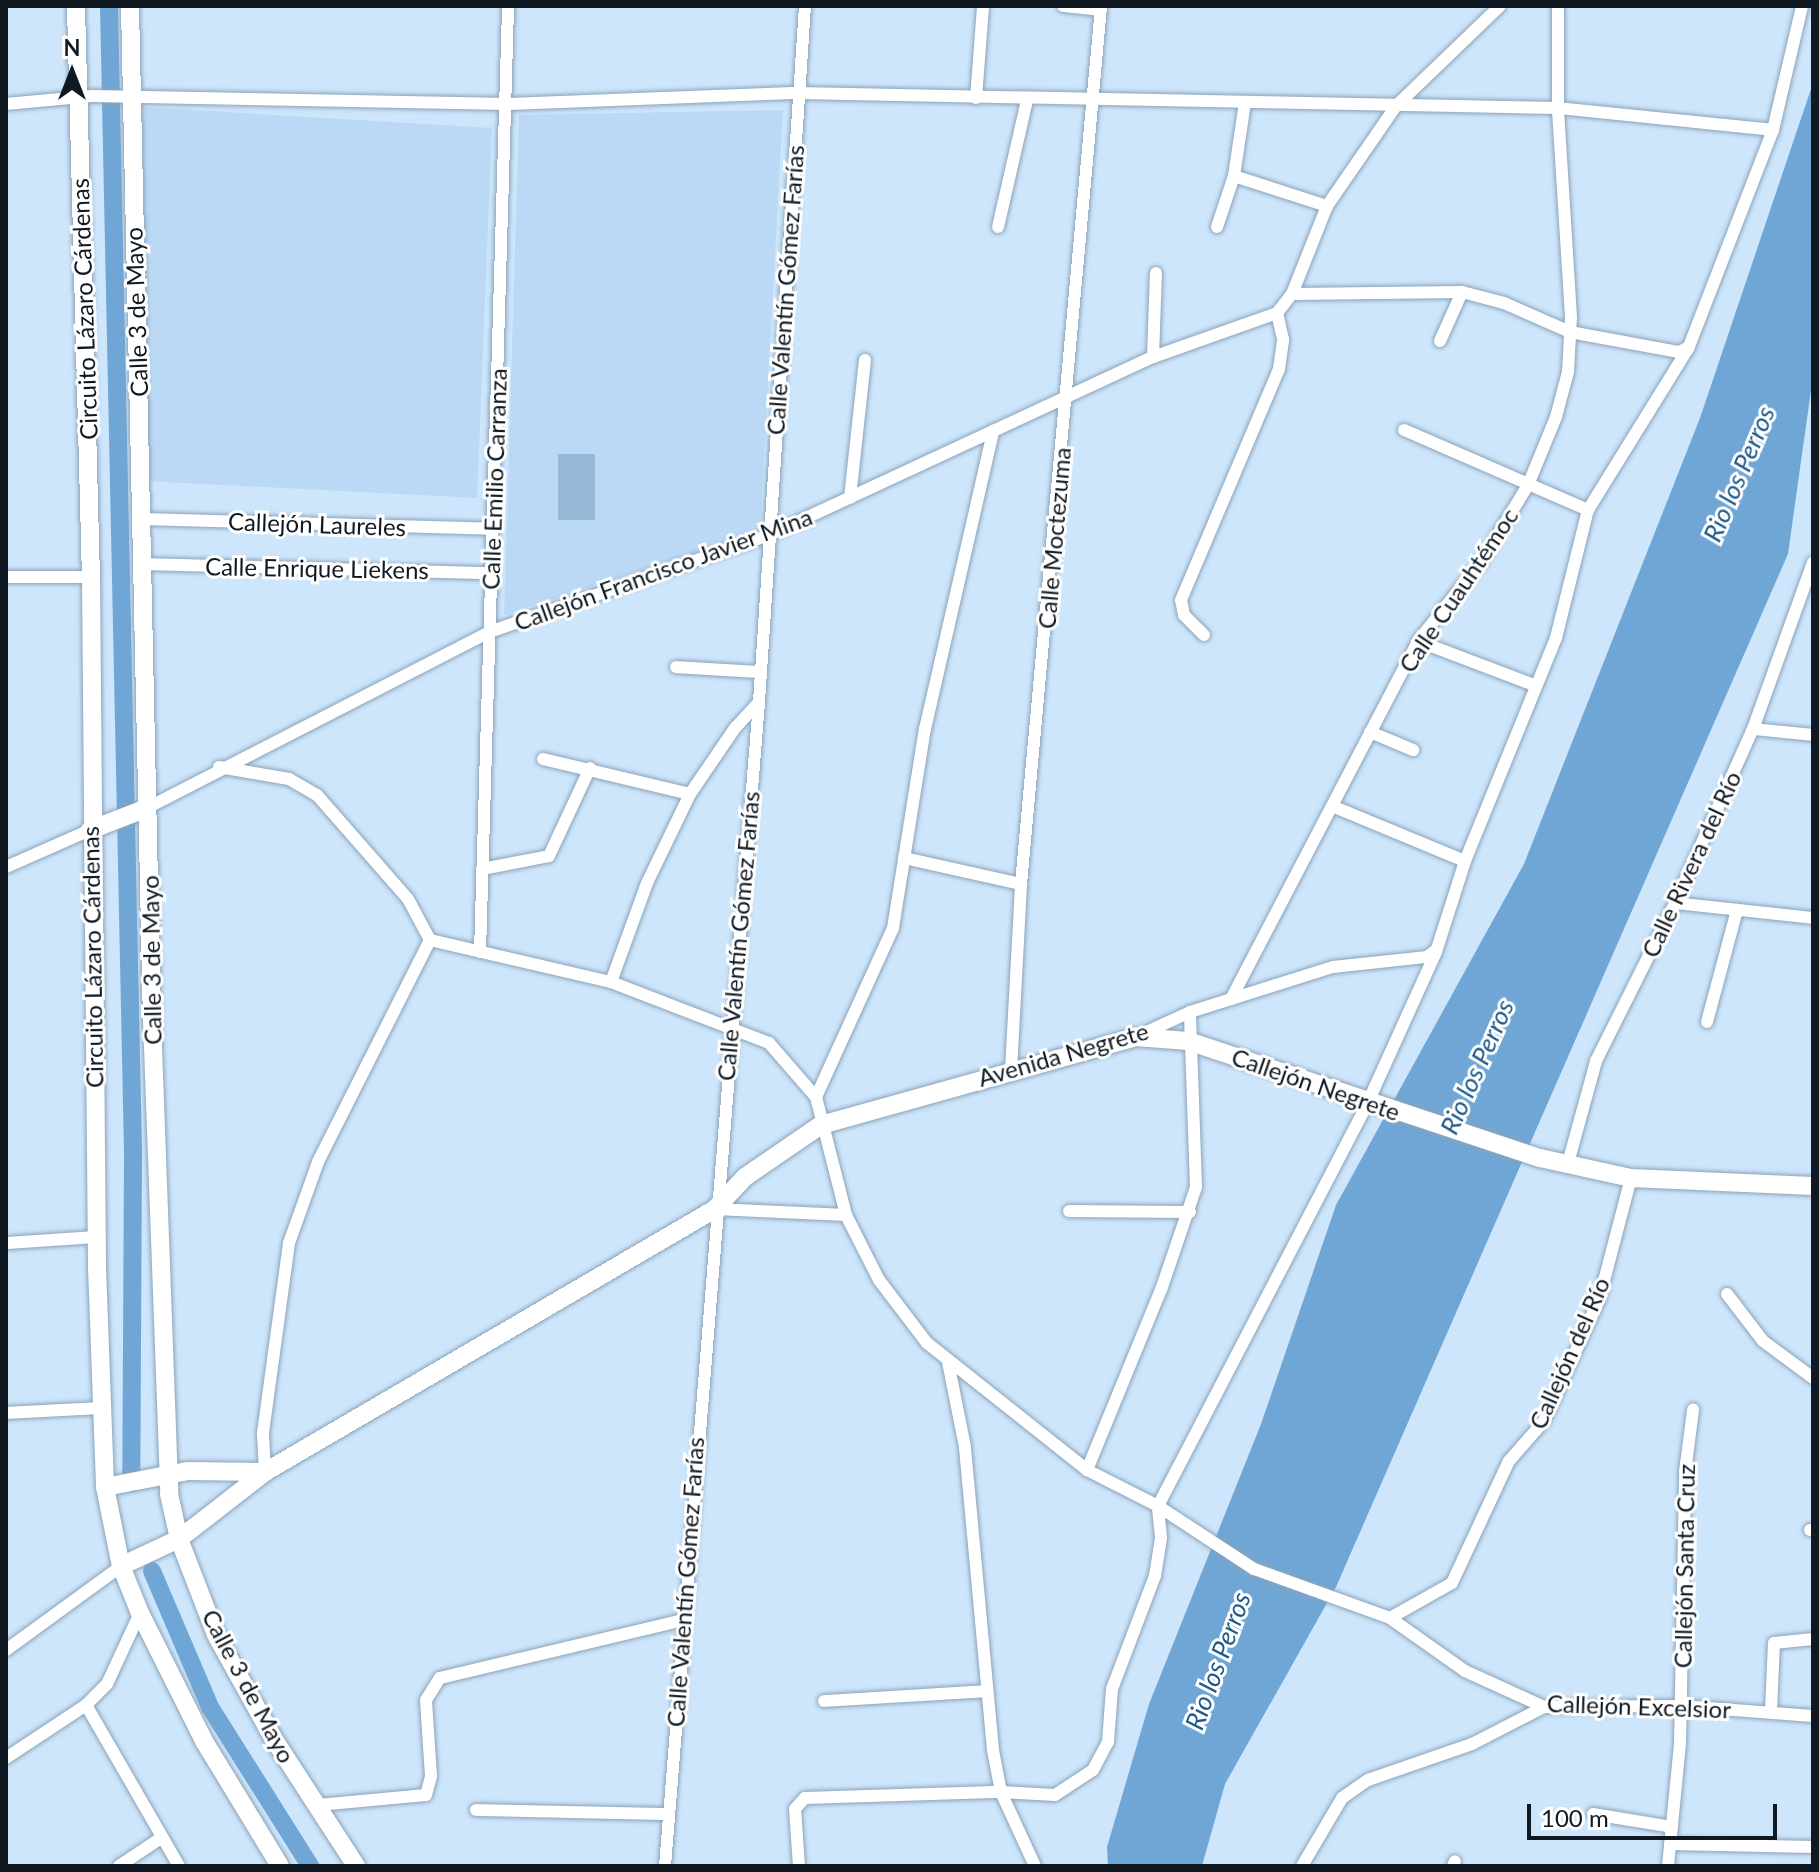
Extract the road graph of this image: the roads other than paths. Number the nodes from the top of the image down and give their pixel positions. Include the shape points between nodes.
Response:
1 (76, 6) edge
2 (130, 6) edge
3 (508, 6) edge
4 (805, 6) edge
5 (983, 6) edge
6 (1063, 6) edge
7 (1500, 6) edge
8 (1558, 6) edge
9 (1802, 6) edge
10 (1101, 8) edge
11 (799, 93) junction
12 (85, 96) junction
13 (126, 96) junction
14 (976, 98) junction
15 (1027, 100) junction
16 (1093, 100) junction
17 (1245, 102) junction
18 (6, 104) edge
19 (509, 104) junction
20 (1396, 106) junction
21 (1558, 108) junction
22 (1773, 130) junction
23 (1234, 176) junction
24 (1327, 206) junction
25 (998, 227) dead end
26 (1217, 227) dead end
27 (1156, 273) dead end
28 (1462, 292) junction
29 (1292, 294) junction
30 (1277, 313) junction
31 (1570, 332) junction
32 (1440, 341) dead end
33 (1688, 349) junction
34 (1153, 357) junction
35 (865, 360) dead end
36 (1067, 396) junction
37 (1404, 430) dead end
38 (993, 431) junction
39 (1528, 485) junction
40 (850, 498) junction
41 (1588, 510) junction
42 (142, 519) junction
43 (493, 529) junction
44 (767, 536) junction
45 (1813, 562) edge
46 (142, 564) junction
47 (491, 573) junction
48 (6, 577) edge
49 (91, 577) junction
50 (489, 632) junction
51 (1204, 635) dead end
52 (1418, 641) junction
53 (676, 667) dead end
54 (761, 672) junction
55 (1534, 685) junction
56 (759, 702) junction
57 (1753, 729) junction
58 (1370, 732) junction
59 (1813, 735) edge
60 (1413, 750) dead end
61 (543, 759) dead end
62 (219, 767) junction
63 (590, 768) junction
64 (690, 794) junction
65 (1332, 806) junction
66 (141, 811) junction
67 (90, 830) junction
68 (904, 858) junction
69 (1465, 861) junction
70 (6, 867) edge
71 (482, 869) junction
72 (1021, 884) junction
73 (1675, 903) junction
74 (1737, 910) junction
75 (1813, 918) edge
76 (430, 940) junction
77 (480, 952) junction
78 (1436, 952) junction
79 (611, 982) junction
80 (1231, 999) junction
81 (1190, 1012) junction
82 (1707, 1022) dead end
83 (729, 1023) junction
84 (1136, 1037) junction
85 (1188, 1041) junction
86 (1011, 1070) junction
87 (816, 1097) junction
88 (1368, 1102) junction
89 (821, 1125) junction
90 (1568, 1163) junction
91 (1631, 1178) junction
92 (1813, 1186) edge
93 (715, 1209) junction
94 (1069, 1211) dead end
95 (1190, 1212) junction
96 (846, 1215) junction
97 (97, 1237) junction
98 (6, 1243) edge
99 (1727, 1294) dead end
100 (948, 1362) junction
101 (1813, 1378) edge
102 (100, 1408) junction
103 (1693, 1410) dead end
104 (6, 1413) edge
105 (1087, 1470) junction
106 (265, 1472) junction
107 (167, 1475) junction
108 (105, 1487) junction
109 (1158, 1506) junction
110 (179, 1539) junction
111 (121, 1566) junction
112 (140, 1613) junction
113 (1390, 1618) junction
114 (683, 1620) junction
115 (1813, 1639) edge
116 (6, 1650) edge
117 (987, 1691) junction
118 (824, 1701) dead end
119 (86, 1705) junction
120 (1681, 1706) junction
121 (1544, 1707) junction
122 (1771, 1711) junction
123 (1813, 1716) edge
124 (6, 1758) edge
125 (1001, 1792) junction
126 (318, 1805) junction
127 (476, 1810) dead end
128 (668, 1814) junction
129 (1593, 1814) dead end
130 (1672, 1827) junction
131 (161, 1838) junction
132 (1670, 1844) junction
133 (1813, 1847) edge
134 (119, 1866) edge
135 (179, 1866) edge
136 (280, 1866) edge
137 (356, 1866) edge
138 (665, 1866) edge
139 (799, 1866) edge
140 (1035, 1866) edge
141 (1302, 1866) edge
142 (1668, 1866) edge

1 - 12 main road, Circuito Lázaro Cárdenas
2 - 13 main road, Calle 3 de Mayo
3 - 19 street, Calle Emilio Carranza
4 - 11 street, Calle Valentín Gómez Farías
5 - 14 street
6 - 10 street
7 - 20 street
8 - 21 street, Calle Cuauhtémoc
9 - 22 street
10 - 16 street, Calle Moctezuma
11 - 14 street
11 - 19 street
11 - 44 street, Calle Valentín Gómez Farías
12 - 13 street
12 - 18 street
12 - 49 main road, Circuito Lázaro Cárdenas
13 - 19 street
13 - 42 main road, Calle 3 de Mayo
14 - 15 street
15 - 16 street
15 - 25 street
16 - 17 street
16 - 36 street, Calle Moctezuma
17 - 20 street
17 - 23 street
19 - 43 street, Calle Emilio Carranza
20 - 21 street
20 - 24 street
21 - 22 street
21 - 31 street, Calle Cuauhtémoc
22 - 33 street
23 - 24 street
23 - 26 street
24 - 29 street
27 - 34 street
28 - 29 street
28 - 31 street via 1504,303
28 - 32 street
29 - 30 street
30 - 34 street, Callejón Francisco Javier Mina
30 - 51 street via 1283,339 1279,369 1181,600 1184,615
31 - 33 street
31 - 39 street, Calle Cuauhtémoc via 1568,372 1556,417
33 - 41 street
34 - 36 street, Callejón Francisco Javier Mina
35 - 40 street
36 - 38 street, Callejón Francisco Javier Mina
36 - 72 street, Calle Moctezuma
37 - 39 street
38 - 40 street, Callejón Francisco Javier Mina
38 - 68 street via 925,729
39 - 41 street
39 - 52 street, Calle Cuauhtémoc via 1480,564
40 - 44 street, Callejón Francisco Javier Mina
41 - 55 street via 1556,638
42 - 43 street, Callejón Laureles
42 - 46 main road, Calle 3 de Mayo
43 - 47 street, Calle Emilio Carranza
44 - 50 street, Callejón Francisco Javier Mina
44 - 54 street, Calle Valentín Gómez Farías
45 - 57 street, Calle Rivera del Río
46 - 47 street, Calle Enrique Liekens
46 - 66 main road, Calle 3 de Mayo
47 - 50 street, Calle Emilio Carranza
48 - 49 street
49 - 67 main road, Circuito Lázaro Cárdenas
50 - 62 street, Callejón Francisco Javier Mina
50 - 71 street, Calle Emilio Carranza
52 - 55 street
52 - 58 street, Calle Cuauhtémoc
53 - 54 street
54 - 56 street, Calle Valentín Gómez Farías
55 - 69 street
56 - 64 street
56 - 83 street, Calle Valentín Gómez Farías
57 - 59 street
57 - 73 street, Calle Rivera del Río
58 - 60 street
58 - 65 street, Calle Cuauhtémoc
61 - 63 street
62 - 66 street, Callejón Francisco Javier Mina
62 - 76 street via 289,779 317,795 408,899
63 - 64 street
63 - 71 street via 549,856
64 - 79 street via 647,883
65 - 69 street
65 - 80 street, Calle Cuauhtémoc
66 - 67 main road
66 - 107 main road, Calle 3 de Mayo
67 - 70 street
67 - 97 main road, Circuito Lázaro Cárdenas
68 - 72 street
68 - 87 street via 886,952
69 - 78 street
71 - 77 street, Calle Emilio Carranza
72 - 86 street, Calle Moctezuma
73 - 74 street
73 - 90 street, Calle Rivera del Río via 1596,1061
74 - 75 street
74 - 82 street
76 - 77 street
76 - 106 street via 318,1162 289,1243 263,1434
77 - 79 street
78 - 80 street, Avenida Negrete via 1333,967
78 - 88 street
79 - 83 street
80 - 81 street, Avenida Negrete
81 - 84 street, Avenida Negrete
81 - 85 street
83 - 87 street via 769,1043
83 - 93 street, Calle Valentín Gómez Farías
84 - 85 main road, Callejón Negrete
84 - 86 main road, Avenida Negrete
85 - 88 main road, Callejón Negrete
85 - 95 street via 1198,1166
86 - 89 main road, Avenida Negrete
87 - 89 street, Callejón Excelsior
88 - 90 main road, Callejón Negrete
88 - 109 street
89 - 93 main road, Avenida Negrete via 745,1177
89 - 96 street, Callejón Excelsior
90 - 91 main road, Callejón Negrete
91 - 92 main road, Callejón Negrete
91 - 113 street, Callejón del Río via 1599,1300 1544,1421 1509,1461 1452,1583
93 - 96 street
93 - 106 main road, Avenida Negrete
93 - 114 street, Calle Valentín Gómez Farías
94 - 95 street
95 - 105 street
96 - 100 street, Callejón Excelsior via 897,1307
97 - 98 street
97 - 102 main road, Circuito Lázaro Cárdenas
99 - 101 street via 1763,1341
100 - 105 street, Callejón Excelsior
100 - 117 street via 965,1447
102 - 104 street
102 - 108 main road, Circuito Lázaro Cárdenas
103 - 120 street, Callejón Santa Cruz via 1685,1472
105 - 109 street, Callejón Excelsior
106 - 107 main road
106 - 110 main road, Avenida Negrete
107 - 108 main road
107 - 110 main road, Calle 3 de Mayo
108 - 111 main road, Circuito Lázaro Cárdenas
109 - 113 street, Callejón Excelsior via 1254,1569
109 - 125 street via 1161,1537 1155,1576 1112,1689 1108,1742 1093,1770 1055,1795
110 - 111 main road, Avenida Negrete
110 - 126 main road, Calle 3 de Mayo via 216,1635 273,1738
111 - 112 main road, Circuito Lázaro Cárdenas
111 - 116 street
112 - 119 street via 107,1684
112 - 136 main road, Circuito Lázaro Cárdenas via 204,1741
113 - 121 street, Callejón Excelsior via 1465,1671
114 - 126 street via 440,1678 426,1700 431,1776 426,1795
114 - 128 street, Calle Valentín Gómez Farías
115 - 122 street via 1774,1643
117 - 118 street
117 - 125 street
119 - 124 street
119 - 131 street
120 - 121 street, Callejón Excelsior
120 - 122 street, Callejón Excelsior
120 - 130 street, Callejón Santa Cruz
121 - 141 street via 1472,1744 1368,1780 1342,1798
122 - 123 street, Callejón Excelsior
125 - 139 street via 805,1798 795,1809
125 - 140 street
126 - 137 main road, Calle 3 de Mayo
127 - 128 street
128 - 138 street, Calle Valentín Gómez Farías
129 - 130 street
130 - 132 street, Callejón Santa Cruz
131 - 134 street
131 - 135 street
132 - 133 street
132 - 142 street, Callejón Santa Cruz

